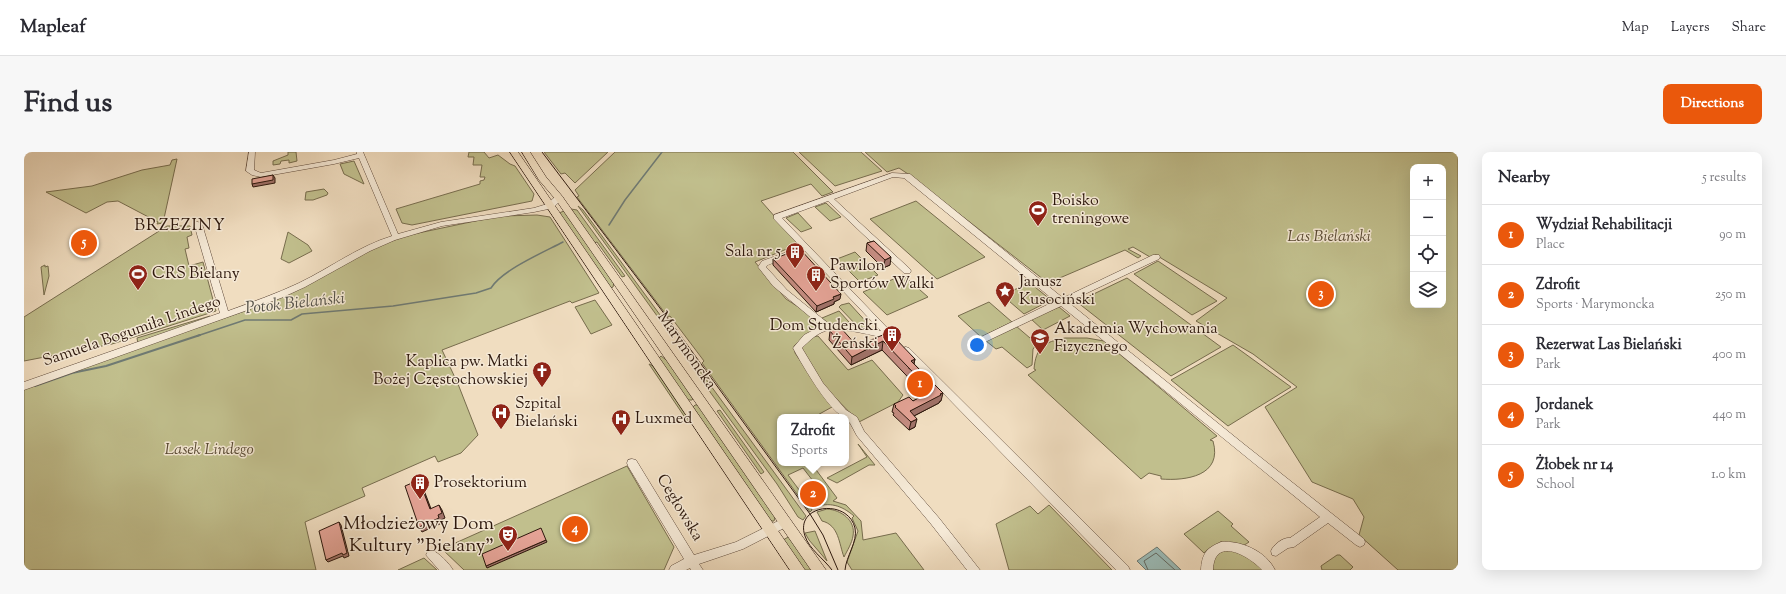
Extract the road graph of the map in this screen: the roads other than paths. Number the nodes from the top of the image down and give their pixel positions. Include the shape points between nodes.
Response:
1 (252, 152) edge
2 (514, 152) edge
3 (526, 152) edge
4 (361, 154) edge
5 (559, 198) junction
6 (829, 198) junction
7 (548, 203) junction
8 (198, 224) dead end
9 (396, 237) junction
10 (807, 247) junction
11 (1156, 257) dead end
12 (907, 271) dead end
13 (1062, 301) junction
14 (225, 315) junction
15 (827, 327) junction
16 (890, 335) junction
17 (639, 336) junction
18 (982, 340) dead end
19 (662, 345) junction
20 (655, 359) junction
21 (24, 386) edge
22 (700, 400) junction
23 (686, 406) junction
24 (845, 414) edge
25 (849, 417) edge
26 (632, 463) dead end
27 (1329, 517) junction
28 (786, 522) junction
29 (770, 530) junction
30 (1360, 542) dead end
31 (432, 555) dead end
32 (1268, 556) junction
33 (695, 566) edge
34 (447, 570) edge
35 (675, 570) edge
36 (798, 570) edge
37 (819, 570) edge
38 (974, 570) edge
39 (1124, 570) edge
40 (1207, 570) edge
41 (1269, 570) edge

1 - 4 street via 250,168 252,173 261,175
2 - 7 main road, Marymoncka
3 - 5 main road, Marymoncka via 542,178
4 - 9 street
5 - 7 street, Samuela Bogumiła Lindego
5 - 19 main road, Marymoncka
6 - 10 street via 777,217
6 - 12 street
6 - 13 street via 892,175 907,176
7 - 9 street, Samuela Bogumiła Lindego via 534,210 434,226
7 - 17 main road, Marymoncka
8 - 14 street
9 - 14 street, Samuela Bogumiła Lindego via 361,252 287,293
10 - 15 street via 765,263 762,267 792,299
10 - 16 street
11 - 13 street
13 - 18 street
13 - 27 street
14 - 21 street, Samuela Bogumiła Lindego
15 - 16 street
15 - 24 street via 807,337 797,348 820,386
16 - 39 street
17 - 19 main road via 649,337
17 - 20 main road, Marymoncka
19 - 20 main road via 660,354
19 - 22 main road, Marymoncka
20 - 23 main road, Marymoncka
22 - 23 main road
22 - 28 main road, Marymoncka
23 - 29 main road, Marymoncka
25 - 38 street
26 - 33 street, Cegłowska
27 - 30 street
27 - 32 street
28 - 29 street
28 - 37 main road, Marymoncka
29 - 33 street
29 - 36 main road, Marymoncka
31 - 34 street
32 - 40 street via 1228,546 1218,548 1210,553 1206,560
32 - 41 street
33 - 35 street

